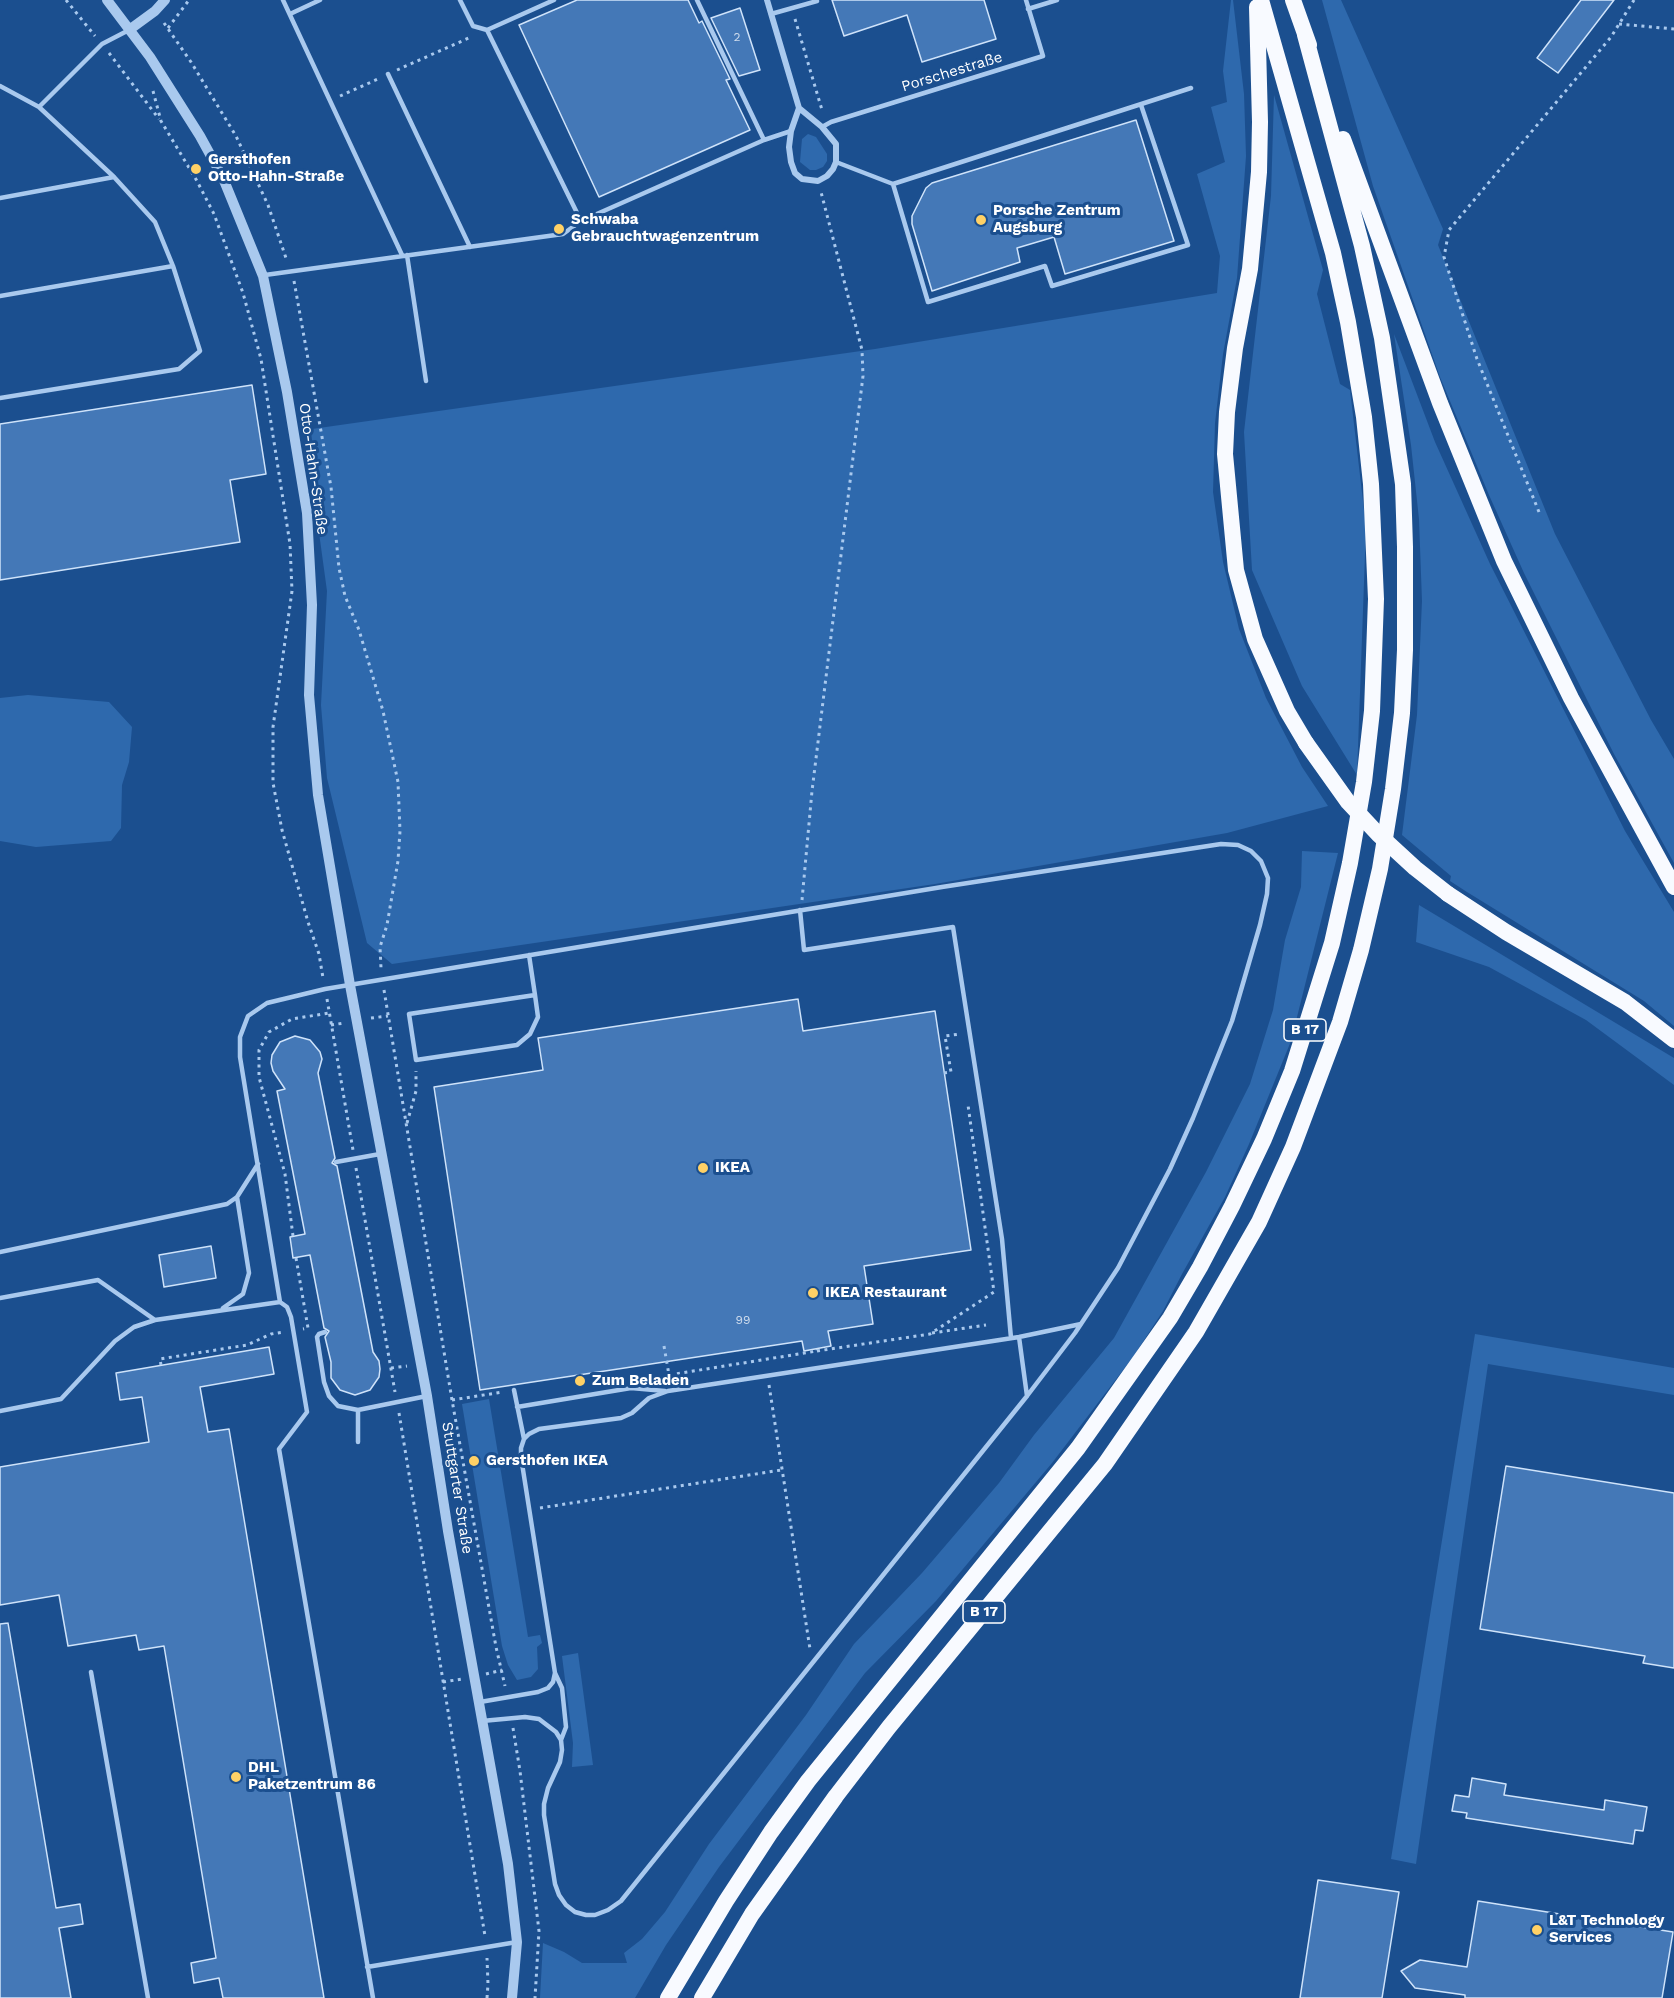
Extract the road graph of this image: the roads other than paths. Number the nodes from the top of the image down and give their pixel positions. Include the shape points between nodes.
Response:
1 (108, 0) edge
2 (165, 0) edge
3 (283, 0) edge
4 (320, 0) edge
5 (460, 0) edge
6 (554, 0) edge
7 (697, 0) edge
8 (767, 0) edge
9 (1026, 0) edge
10 (1057, 0) edge
11 (1259, 0) edge
12 (1293, 0) edge
13 (817, 1) edge
14 (1028, 9) junction
15 (290, 14) junction
16 (771, 14) junction
17 (129, 30) junction
18 (487, 30) junction
19 (1305, 35) junction
20 (388, 74) road end
21 (0, 86) edge
22 (1191, 88) dead end
23 (1141, 105) junction
24 (39, 107) junction
25 (800, 108) junction
26 (822, 127) junction
27 (791, 131) junction
28 (764, 140) junction
29 (836, 162) junction
30 (114, 177) junction
31 (893, 184) junction
32 (0, 198) edge
33 (581, 221) junction
34 (470, 247) junction
35 (405, 255) junction
36 (173, 267) junction
37 (263, 276) junction
38 (0, 296) edge
39 (426, 381) dead end
40 (0, 398) edge
41 (1674, 887) edge
42 (800, 910) junction
43 (529, 955) junction
44 (350, 985) junction
45 (535, 995) junction
46 (1674, 1040) edge
47 (382, 1153) junction
48 (336, 1162) dead end
49 (258, 1164) junction
50 (237, 1197) junction
51 (0, 1252) edge
52 (0, 1298) edge
53 (280, 1302) junction
54 (221, 1310) junction
55 (155, 1320) junction
56 (1081, 1324) junction
57 (325, 1332) dead end
58 (1019, 1337) junction
59 (1011, 1338) junction
60 (514, 1390) road end
61 (668, 1391) junction
62 (427, 1396) junction
63 (1027, 1396) junction
64 (518, 1407) junction
65 (358, 1410) junction
66 (0, 1411) edge
67 (524, 1439) junction
68 (358, 1442) dead end
69 (91, 1672) dead end
70 (555, 1673) junction
71 (479, 1702) junction
72 (482, 1721) junction
73 (561, 1740) junction
74 (518, 1942) junction
75 (367, 1966) junction
76 (148, 1998) edge
77 (373, 1998) edge
78 (512, 1998) edge
79 (668, 1998) edge
80 (702, 1998) edge

1 - 17 street, Otto-Hahn-Straße
2 - 17 street
3 - 15 lane
4 - 15 lane
5 - 18 lane via 473,26
6 - 18 lane
7 - 28 lane
8 - 16 street
9 - 14 lane
10 - 14 lane
11 - 46 highway, bridge via 1259,172 1250,269 1227,412 1225,454 1236,570 1255,639 1306,743 1348,802 1378,834 1448,894 1625,1002
11 - 79 highway, B 17 via 1333,253 1364,417 1371,484 1376,599 1372,711 1364,782 1332,943 1292,1071 1264,1139 1227,1216 1170,1318 1078,1448 808,1781 726,1901
12 - 19 highway, B 17
13 - 16 lane
14 - 26 lane, Porschestraße via 1043,56
15 - 35 lane
16 - 25 street
17 - 24 lane via 102,44
17 - 37 street, Otto-Hahn-Straße via 150,57 217,168
18 - 33 lane
19 - 41 highway via 1440,403 1504,561 1571,698
19 - 80 highway, B 17 via 1362,246 1382,338 1402,484 1405,547 1405,650 1394,789 1380,869 1340,1022 1293,1147 1259,1222 1196,1332 1105,1464 889,1727 809,1832 752,1914
20 - 34 lane
21 - 24 lane
22 - 23 lane
23 - 31 lane
23 - 31 lane via 1188,244 1052,286 1046,266 928,302
24 - 30 lane
25 - 26 street
25 - 27 street
26 - 29 street via 836,144
27 - 28 lane
27 - 29 street via 789,155 795,173 802,179 818,181 827,176
28 - 33 lane
29 - 31 lane
30 - 32 lane
30 - 36 lane via 155,222
33 - 34 lane via 563,234
34 - 35 lane
35 - 37 lane
35 - 39 lane
36 - 38 lane
36 - 40 lane via 200,351 180,369
37 - 44 street, Otto-Hahn-Straße via 307,513 312,741
42 - 43 lane
42 - 56 lane via 1221,844 1238,844 1261,861 1268,878 1260,925 1213,1070 1170,1169 1118,1268
42 - 59 lane via 804,950 953,927 1002,1239
43 - 44 lane
43 - 45 lane
44 - 47 street, Stuttgarter Straße
44 - 49 lane via 267,1003 249,1016 240,1037 240,1057
45 - 45 lane via 538,1017 530,1034 518,1045 416,1060 409,1014
47 - 48 lane
47 - 62 street, Stuttgarter Straße
49 - 50 lane
49 - 53 lane
50 - 51 lane via 226,1204
50 - 54 lane via 249,1273 243,1294
52 - 55 lane via 98,1280
53 - 54 lane
53 - 75 lane via 287,1307 293,1330 307,1412 279,1449
54 - 55 lane
55 - 66 lane via 134,1327 114,1341 61,1400
56 - 58 lane
56 - 63 lane
57 - 65 lane via 317,1337 329,1396 338,1406
58 - 59 lane
58 - 63 lane
59 - 61 lane
60 - 64 lane
61 - 64 lane via 631,1388
61 - 67 lane via 621,1418 539,1429
62 - 65 lane
62 - 71 street, Stuttgarter Straße
63 - 73 lane via 630,1892 595,1915 575,1912 566,1905 555,1884 544,1804 560,1762
64 - 67 lane
65 - 68 lane
67 - 70 lane via 521,1448
69 - 76 lane
70 - 71 lane via 548,1688 538,1692
70 - 73 lane via 562,1688 566,1727
71 - 72 street, Stuttgarter Straße
72 - 73 lane via 525,1716 539,1719
72 - 74 street, Stuttgarter Straße
74 - 75 lane
74 - 78 street, Stuttgarter Straße
75 - 77 lane

